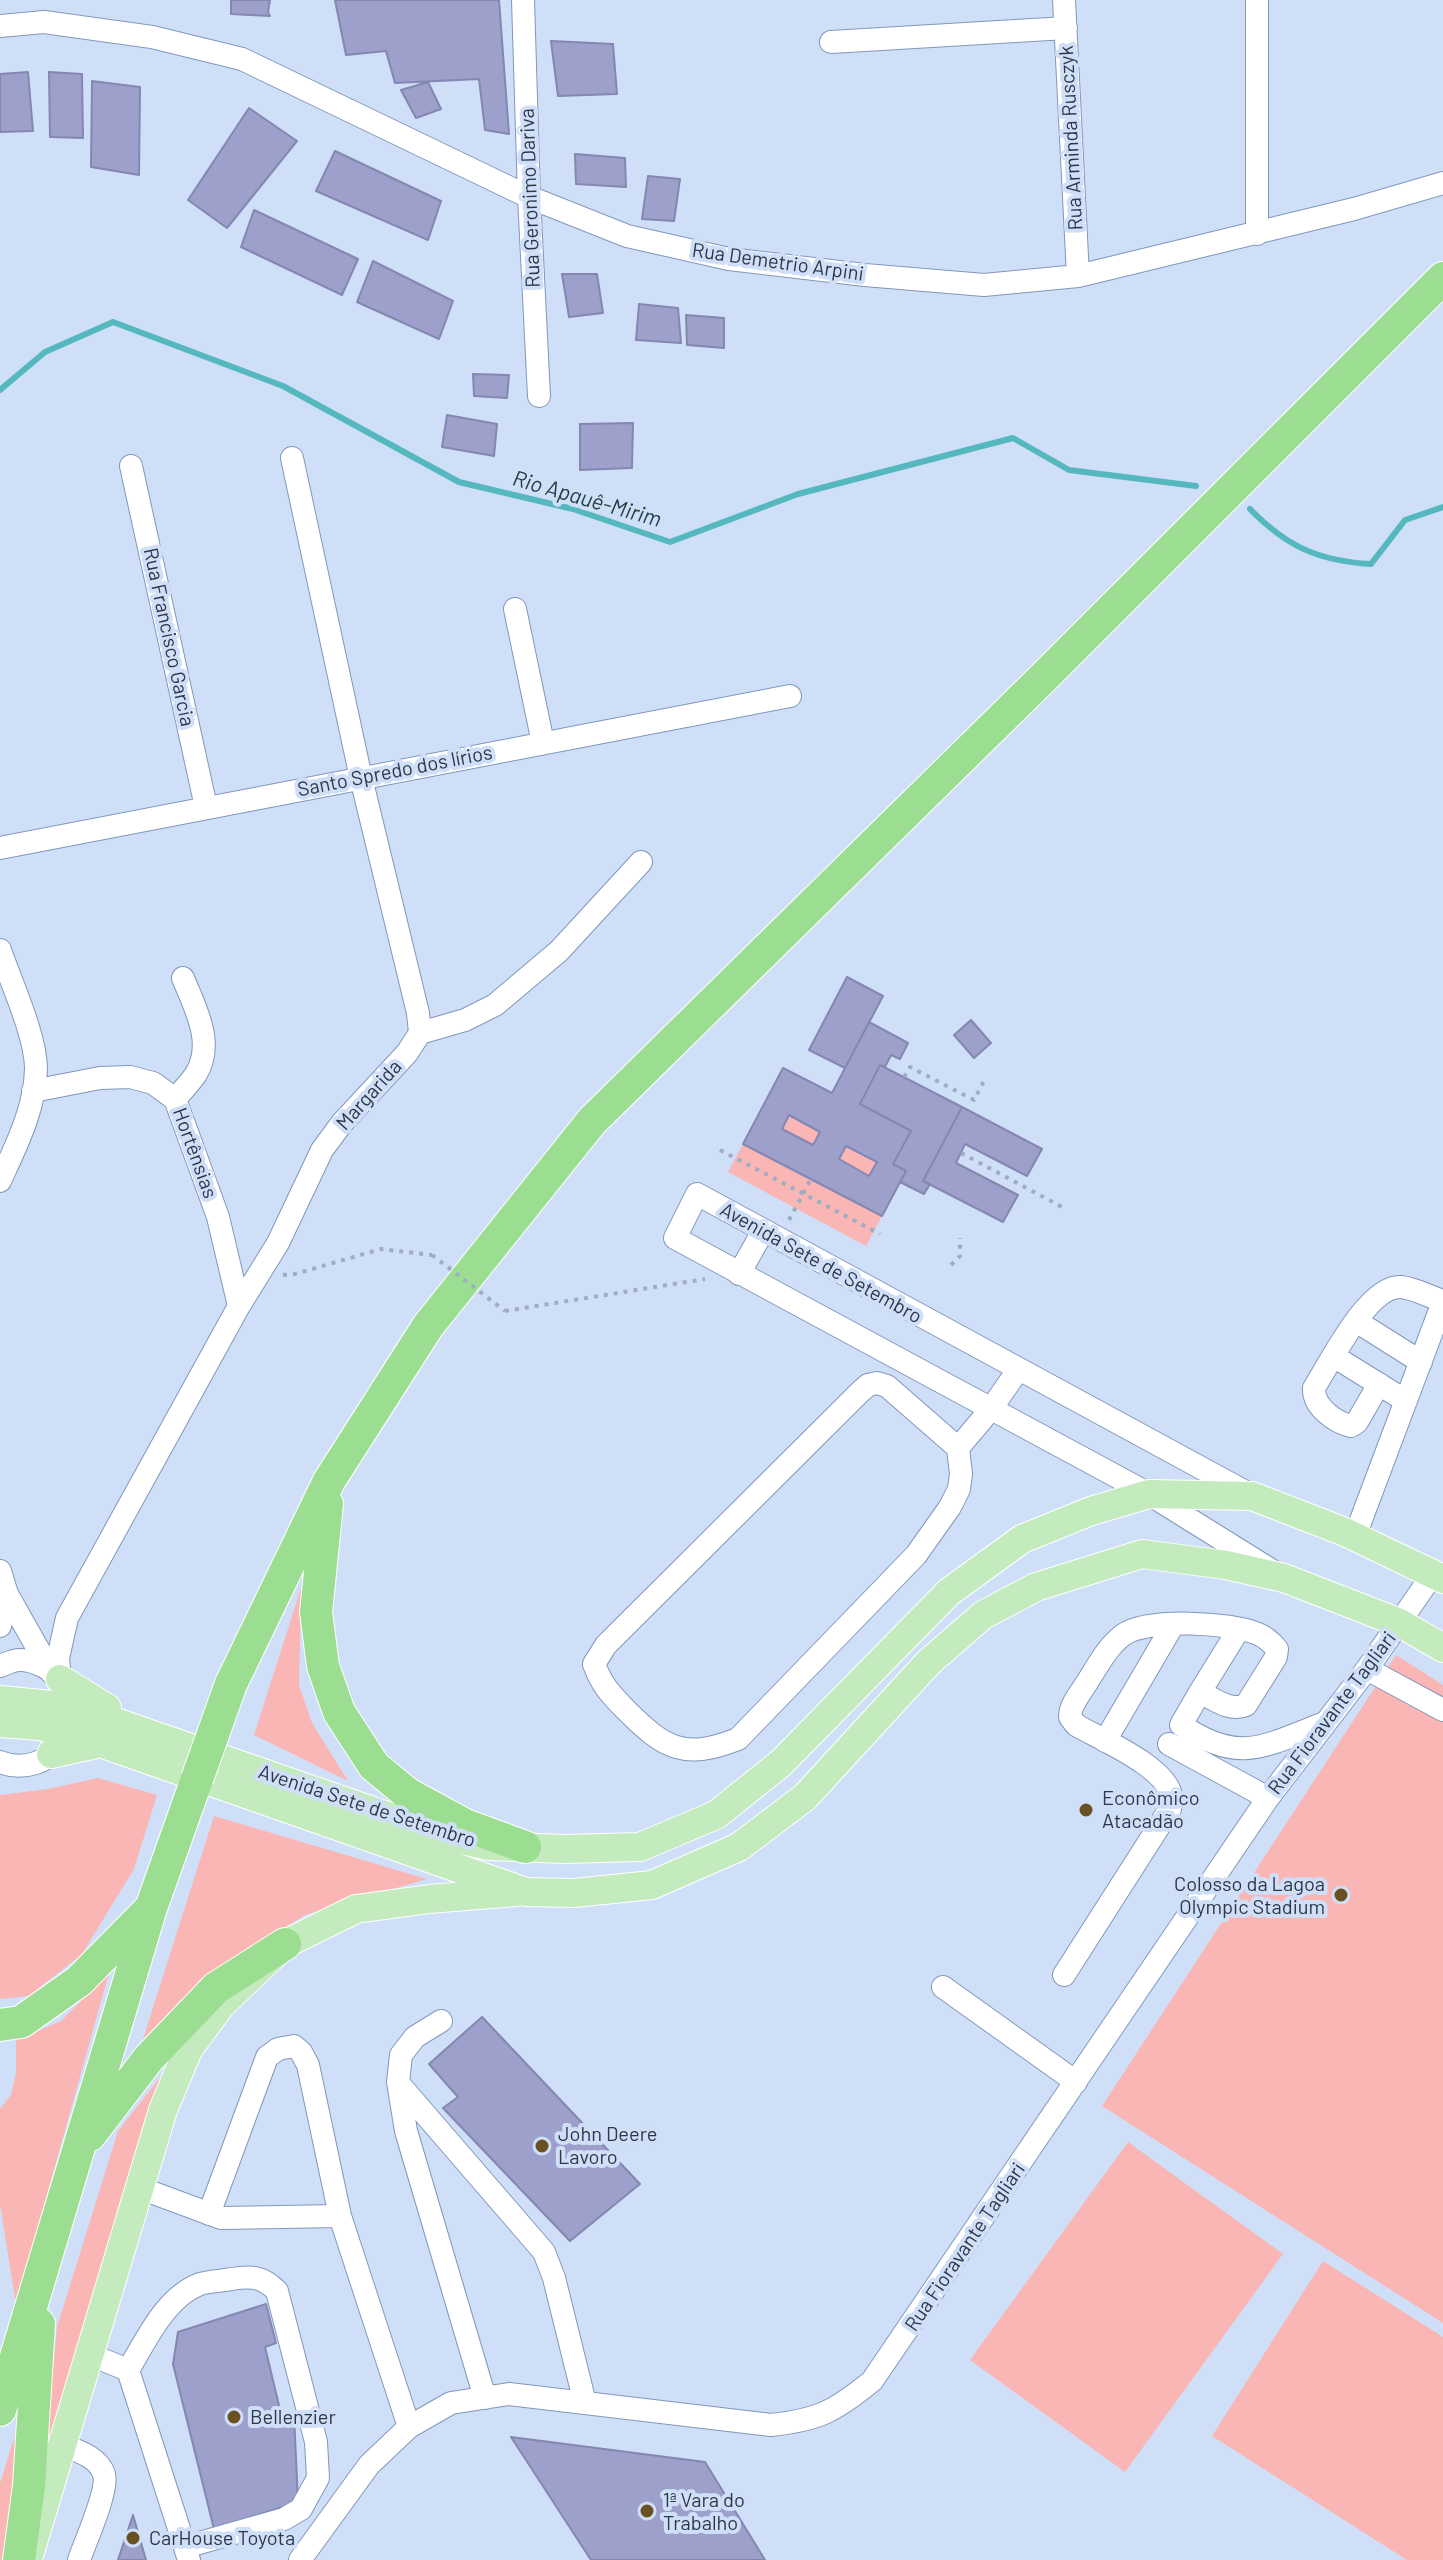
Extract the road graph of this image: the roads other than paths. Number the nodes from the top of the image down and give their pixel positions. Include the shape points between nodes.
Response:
1 (523, 0) edge
2 (1064, 0) edge
3 (1257, 0) edge
4 (0, 26) edge
5 (1066, 28) junction
6 (831, 42) dead end
7 (1443, 183) edge
8 (529, 197) junction
9 (1257, 234) junction
10 (1078, 276) junction
11 (1443, 278) edge
12 (539, 396) dead end
13 (292, 458) dead end
14 (131, 466) dead end
15 (515, 609) dead end
16 (790, 696) dead end
17 (543, 743) junction
18 (361, 778) junction
19 (206, 807) junction
20 (0, 848) edge
21 (641, 862) dead end
22 (0, 950) edge
23 (183, 978) dead end
24 (420, 1033) junction
25 (33, 1091) junction
26 (175, 1099) junction
27 (0, 1181) edge
28 (771, 1235) junction
29 (739, 1274) junction
30 (1443, 1301) edge
31 (239, 1306) junction
32 (1356, 1321) junction
33 (1335, 1357) junction
34 (1421, 1362) junction
35 (1018, 1370) junction
36 (1379, 1384) junction
37 (1406, 1401) junction
38 (991, 1409) junction
39 (958, 1448) junction
40 (329, 1481) junction
41 (1149, 1494) junction
42 (1252, 1496) junction
43 (1355, 1536) junction
44 (0, 1571) edge
45 (1438, 1576) edge
46 (1284, 1578) junction
47 (7, 1594) junction
48 (1400, 1623) junction
49 (1173, 1625) junction
50 (0, 1626) edge
51 (1239, 1629) junction
52 (1443, 1648) edge
53 (0, 1666) edge
54 (1367, 1669) junction
55 (56, 1676) junction
56 (1200, 1692) junction
57 (0, 1700) edge
58 (1443, 1710) edge
59 (71, 1720) junction
60 (0, 1723) edge
61 (1323, 1724) junction
62 (130, 1725) junction
63 (1175, 1734) junction
64 (1105, 1741) junction
65 (102, 1743) junction
66 (51, 1754) junction
67 (0, 1762) edge
68 (1154, 1770) junction
69 (1268, 1798) junction
70 (525, 1847) junction
71 (526, 1892) junction
72 (151, 1908) junction
73 (285, 1944) junction
74 (1064, 1975) dead end
75 (943, 1987) dead end
76 (441, 2021) dead end
77 (0, 2025) edge
78 (398, 2082) junction
79 (1076, 2082) junction
80 (79, 2150) junction
81 (140, 2188) junction
82 (209, 2214) junction
83 (340, 2216) junction
84 (43, 2269) junction
85 (91, 2355) junction
86 (128, 2370) junction
87 (485, 2398) junction
88 (585, 2403) junction
89 (0, 2410) edge
90 (409, 2427) junction
91 (63, 2445) junction
92 (187, 2553) edge
93 (19, 2560) edge
94 (28, 2560) edge
95 (79, 2560) edge
96 (300, 2560) edge

1 - 8 street, Rua Geronimo Dariva
2 - 5 street, Rua Arminda Rusczyk
3 - 9 street
4 - 8 street, Rua Demetrio Arpini via 75,26 152,37 242,59
5 - 6 street
5 - 10 street, Rua Arminda Rusczyk
7 - 9 street, Rua Demetrio Arpini
8 - 10 street, Rua Demetrio Arpini via 627,236 729,259 984,285
8 - 12 street, Rua Geronimo Dariva
9 - 10 street, Rua Demetrio Arpini
11 - 40 highway via 592,1121 428,1326
13 - 18 street
14 - 19 street, Rua Francisco Garcia
15 - 17 street
16 - 17 street, Santo Spredo dos lírios
17 - 18 street, Santo Spredo dos lírios
18 - 19 street, Santo Spredo dos lírios
18 - 24 street
19 - 20 street, Santo Spredo dos lírios
21 - 24 street via 567,942 495,1005
22 - 25 street via 30,1039 36,1068
23 - 26 street via 202,1026 204,1052 197,1073
24 - 31 street, Margarida via 322,1150 278,1243
25 - 26 street, Hortênsias via 130,1077 153,1083
25 - 27 street via 23,1134
26 - 31 street, Hortênsias via 218,1217
28 - 29 street
28 - 29 street, Avenida Sete de Setembro via 697,1194 675,1238
28 - 35 street, Avenida Sete de Setembro
29 - 38 street, Avenida Sete de Setembro
30 - 32 street via 1401,1287 1392,1289 1368,1304
30 - 34 street
31 - 55 street, Margarida via 67,1618
32 - 33 street
32 - 34 street
33 - 36 street
33 - 36 street via 1313,1398 1344,1424 1357,1422
34 - 37 street
35 - 38 street
35 - 42 street, Avenida Sete de Setembro
36 - 37 street
37 - 43 street
38 - 39 street
38 - 41 street, Avenida Sete de Setembro
39 - 39 street via 959,1489 916,1555 738,1739 712,1749 685,1750 652,1736 601,1685 594,1664 606,1645 868,1385 887,1386
40 - 70 highway via 316,1612 323,1666 339,1712 374,1766 408,1794 465,1825
40 - 72 highway, bridge via 231,1684
41 - 42 main road, Avenida Sete de Setembro
41 - 46 street, Avenida Sete de Setembro
41 - 70 main road, Avenida Sete de Setembro via 1022,1539 949,1592 781,1763 716,1815 640,1847
42 - 43 main road, Avenida Sete de Setembro
43 - 45 main road, Avenida Sete de Setembro
44 - 47 street
45 - 48 street, Rua Fioravante Tagliari
46 - 48 main road, Avenida Sete de Setembro
46 - 71 main road, Avenida Sete de Setembro via 1142,1554 1036,1587 983,1615 929,1662 805,1797 739,1847 652,1885
47 - 50 street
47 - 55 street
48 - 52 main road, Avenida Sete de Setembro
48 - 54 street, Rua Fioravante Tagliari
49 - 51 street
49 - 64 street
49 - 64 street via 1126,1633 1110,1647 1073,1705 1070,1717 1076,1725
51 - 56 street
51 - 56 street via 1270,1641 1276,1657 1246,1705 1231,1707
53 - 55 street via 18,1660 41,1664
54 - 58 street
54 - 61 street, Rua Fioravante Tagliari
55 - 59 street
55 - 62 main road
56 - 63 street
57 - 59 main road, Avenida Sete de Setembro
59 - 60 main road, Avenida Sete de Setembro via 39,1726
59 - 62 main road, Avenida Sete de Setembro
59 - 65 main road, Avenida Sete de Setembro
59 - 66 street
61 - 63 street via 1241,1749
61 - 69 street, Rua Fioravante Tagliari
62 - 70 main road, Avenida Sete de Setembro via 445,1836
63 - 68 street
63 - 69 street
64 - 68 street
65 - 66 main road
65 - 71 main road, Avenida Sete de Setembro
66 - 67 street via 25,1766
68 - 74 street via 1171,1796 1170,1809
69 - 79 street, Rua Fioravante Tagliari
71 - 73 main road, Avenida Sete de Setembro via 356,1909
72 - 77 highway via 79,1981 21,2022
72 - 80 highway
73 - 80 highway via 216,1988 149,2058
73 - 81 main road, Avenida Sete de Setembro via 221,2005 188,2050
75 - 79 street
76 - 78 street via 415,2037 401,2055
78 - 87 street via 406,2131
78 - 88 street via 544,2252
79 - 88 street, Rua Fioravante Tagliari via 872,2381 838,2408 806,2421 771,2425
80 - 84 highway
81 - 82 street
81 - 85 main road, Avenida Sete de Setembro
82 - 83 street via 236,2220
82 - 83 street via 267,2057 294,2046 308,2065
83 - 90 street
84 - 89 highway
84 - 93 highway
85 - 86 street
85 - 91 main road, Avenida Sete de Setembro
86 - 92 street
86 - 92 street via 163,2314 200,2284 251,2276 266,2280 277,2291 316,2442 318,2478 301,2509 284,2519
87 - 88 street, Rua Fioravante Tagliari via 509,2394
87 - 90 street, Rua Fioravante Tagliari via 451,2403
90 - 96 street, Rua Fioravante Tagliari via 369,2465
91 - 94 main road, Avenida Sete de Setembro
91 - 95 street via 85,2454 104,2475

